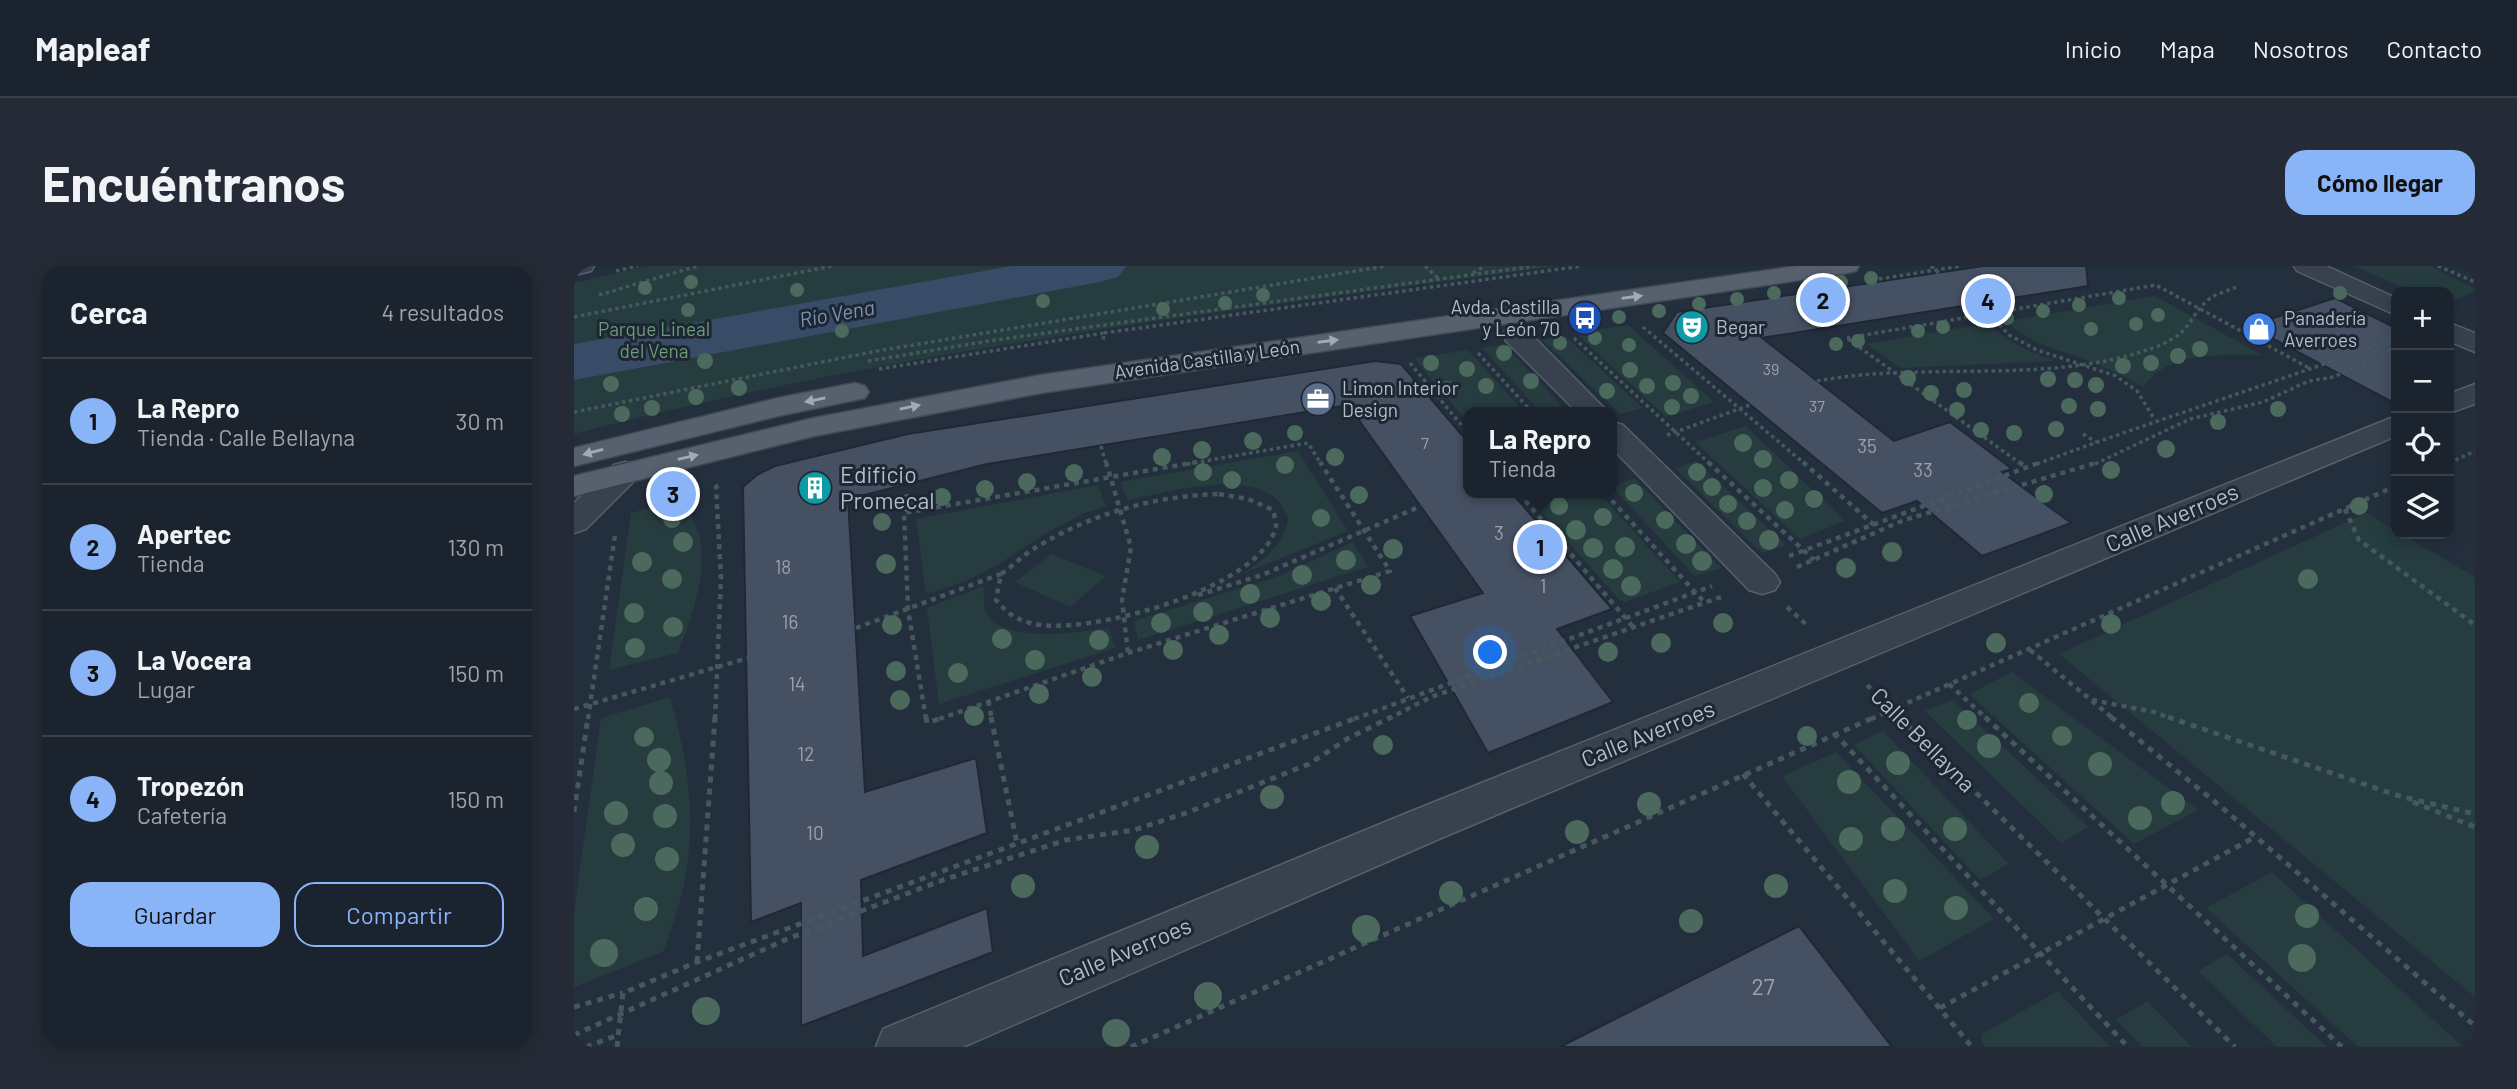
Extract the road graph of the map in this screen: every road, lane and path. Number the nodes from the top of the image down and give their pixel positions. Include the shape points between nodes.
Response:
1 (582, 266) edge
2 (698, 266) edge
3 (832, 266) edge
4 (1386, 266) edge
5 (1425, 266) edge
6 (1485, 266) edge
7 (1535, 266) edge
8 (1582, 266) edge
9 (1693, 266) edge
10 (1847, 266) edge
11 (1931, 266) edge
12 (2306, 266) edge
13 (2438, 266) edge
14 (574, 268) edge
15 (1939, 273) dead end
16 (1469, 275) junction
17 (1439, 279) junction
18 (2475, 282) edge
19 (1447, 285) junction
20 (2237, 287) dead end
21 (597, 295) dead end
22 (1980, 304) dead end
23 (2391, 305) edge
24 (2199, 308) junction
25 (1989, 314) junction
26 (574, 317) edge
27 (1104, 332) dead end
28 (2454, 334) edge
29 (1516, 335) dead end
30 (1573, 336) dead end
31 (2391, 340) edge
32 (2386, 341) junction
33 (2391, 344) edge
34 (2475, 344) edge
35 (2391, 348) edge
36 (1477, 352) dead end
37 (864, 361) dead end
38 (1017, 362) dead end
39 (2081, 364) junction
40 (837, 366) dead end
41 (2312, 369) junction
42 (1895, 373) junction
43 (1817, 380) dead end
44 (884, 386) dead end
45 (2475, 393) edge
46 (2454, 402) edge
47 (1750, 405) dead end
48 (1527, 407) edge
49 (1588, 407) edge
50 (622, 409) dead end
51 (574, 412) edge
52 (2155, 420) junction
53 (2391, 427) edge
54 (1677, 432) junction
55 (2083, 435) dead end
56 (1620, 439) edge
57 (2096, 442) junction
58 (1101, 446) dead end
59 (2475, 451) edge
60 (574, 457) edge
61 (2454, 461) edge
62 (2027, 468) junction
63 (625, 472) junction
64 (1110, 476) junction
65 (724, 479) dead end
66 (574, 486) edge
67 (2391, 488) edge
68 (1523, 498) edge
69 (1610, 498) edge
70 (1421, 506) dead end
71 (2345, 509) junction
72 (1120, 511) junction
73 (574, 522) edge
74 (1365, 530) junction
75 (615, 533) dead end
76 (1804, 550) junction
77 (1814, 560) junction
78 (1001, 574) junction
79 (1756, 576) junction
80 (1335, 588) junction
81 (1696, 592) junction
82 (1177, 601) junction
83 (1705, 603) junction
84 (908, 609) junction
85 (1122, 617) junction
86 (1625, 617) junction
87 (2475, 625) edge
88 (1633, 626) junction
89 (856, 628) dead end
90 (2030, 650) junction
91 (1128, 653) junction
92 (1838, 656) junction
93 (748, 658) dead end
94 (719, 666) junction
95 (1949, 684) junction
96 (1408, 698) junction
97 (2091, 700) junction
98 (988, 701) junction
99 (589, 704) junction
100 (574, 709) edge
101 (1891, 709) junction
102 (1834, 733) junction
103 (1742, 774) junction
104 (2399, 796) junction
105 (574, 812) edge
106 (2475, 814) edge
107 (2475, 827) edge
108 (2255, 837) junction
109 (1017, 843) junction
110 (2167, 885) junction
111 (2105, 919) junction
112 (2041, 954) junction
113 (696, 962) junction
114 (623, 993) junction
115 (574, 1007) edge
116 (1940, 1008) junction
117 (621, 1015) junction
118 (2475, 1026) edge
119 (574, 1035) edge
120 (618, 1035) junction
121 (586, 1047) edge
122 (617, 1047) edge
123 (902, 1047) edge
124 (1131, 1047) edge
125 (1972, 1047) edge
126 (2128, 1047) edge
127 (2235, 1047) edge
128 (2342, 1047) edge

1 - 14 street
2 - 21 path
3 - 26 path
4 - 51 path via 880,350
5 - 17 path
6 - 16 path
7 - 16 path
8 - 19 path
9 - 38 main road, Avenida Castilla y León
63 -> 10 main road, Avenida Castilla y León via 814,427 1041,384
11 - 15 path
12 - 23 street
13 - 18 path
16 - 17 path
17 - 19 path
17 - 37 path
19 - 27 path
20 - 24 path
22 - 25 path
24 - 25 path via 2156,285
24 - 39 path via 2180,334 2149,350
24 - 41 path
25 - 39 path via 2009,335
25 - 42 path via 1847,338
28 - 34 street
29 - 49 street
30 - 54 path
31 - 32 path
32 - 33 path
32 - 41 path
35 - 77 path via 2334,377 2309,381 2263,402 2190,419 2080,470 1904,520
36 - 48 path
39 - 42 path
39 - 52 path via 2116,376 2137,391
40 - 50 path
41 - 52 path
42 - 43 path
42 - 62 path
44 -> 60 main road
45 - 46 street
47 - 54 path
52 - 57 path
53 - 92 street, Calle Averroes
54 - 56 path
54 - 76 path
55 - 57 path
56 - 79 street
57 - 62 path
58 - 64 path
59 - 61 path
62 - 76 path
63 - 66 main road, Avenida Castilla y León
63 - 73 street
64 - 72 path
64 - 74 path via 1308,443
64 - 84 path via 904,513
65 - 94 path via 716,487
67 - 71 path
68 - 86 path
69 - 81 path
70 - 74 path
71 - 87 path via 2359,540
71 - 90 path
72 - 78 path via 1035,547
72 - 82 path via 1188,495 1259,500 1273,510 1276,525 1263,551 1222,581
72 - 85 path via 1131,547
74 - 80 path via 1390,571
74 - 82 path via 1262,575
75 - 99 path
76 - 77 path
76 - 79 path
77 - 79 path
78 - 84 path
78 - 85 path via 996,600 1007,614 1031,624 1073,625
79 - 81 path
79 - 83 path
79 - 92 path, Calle Bellayna
80 - 91 path
80 - 96 path
81 - 83 path
81 - 86 path
82 - 85 path
83 - 88 path
84 - 89 path
84 - 98 path via 927,723
85 - 91 path
86 - 88 path
86 - 96 path
88 - 117 path via 1431,697 1347,739 1309,764 1186,813 1134,830 1066,840 943,880 785,940
90 - 95 path
90 - 97 path
91 - 98 path
92 - 101 path, Calle Bellayna
92 - 123 street, Calle Averroes via 1397,836
93 - 94 path
94 - 99 path
94 - 113 path
95 - 101 path
95 - 110 path
96 - 109 path
97 - 104 path via 2154,712
97 - 108 path
98 - 109 path
99 - 100 path
99 - 105 path
101 - 102 path
101 - 111 path, Calle Bellayna
102 - 103 path
102 - 112 path
103 - 116 path
103 - 124 path
104 - 106 path
104 - 107 path
108 - 110 path
108 - 118 path
109 - 113 path
110 - 111 path
110 - 128 path
111 - 112 path
111 - 127 path, Calle Bellayna
112 - 116 path
112 - 126 path
113 - 114 path
114 - 115 path
114 - 117 path
116 - 125 path
117 - 119 path
117 - 120 path
120 - 121 path
120 - 122 path

